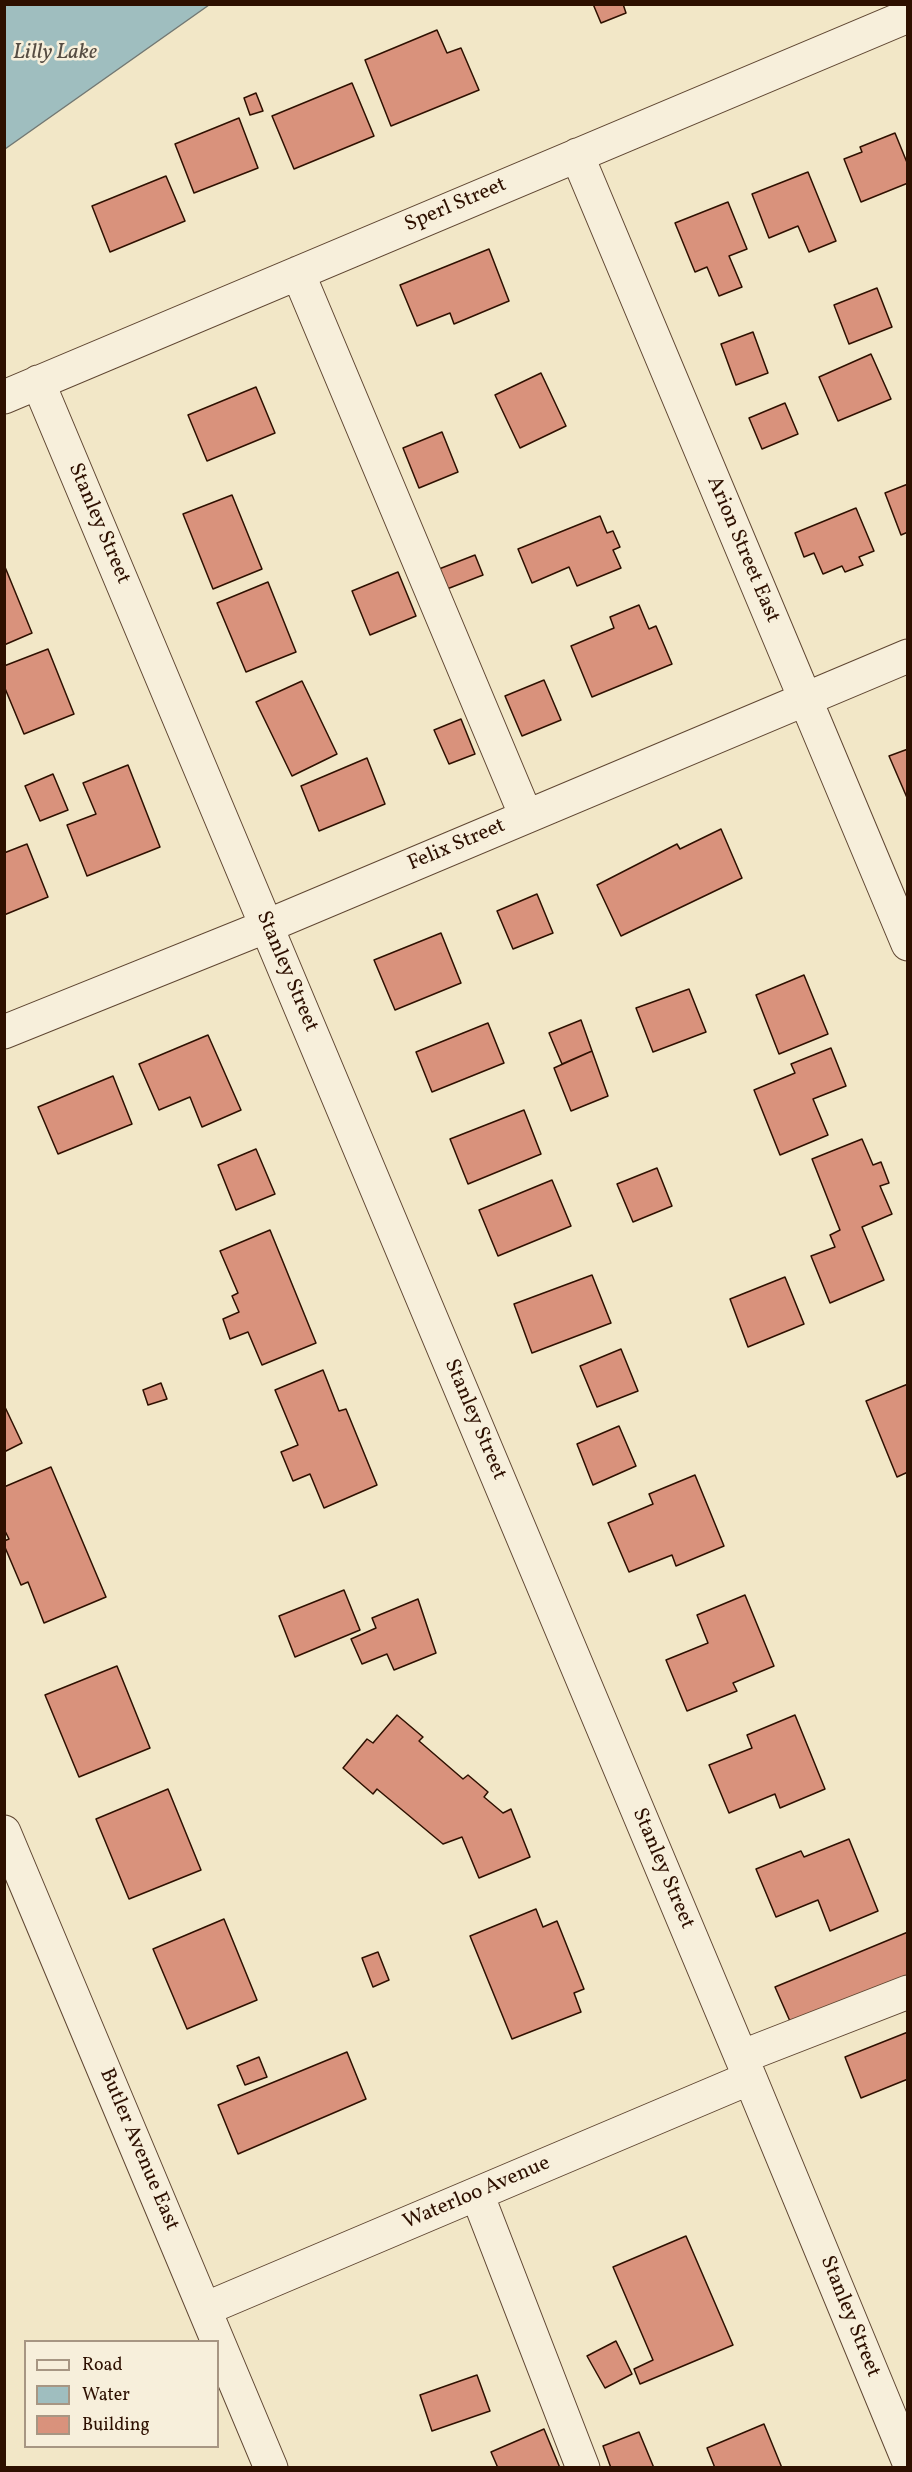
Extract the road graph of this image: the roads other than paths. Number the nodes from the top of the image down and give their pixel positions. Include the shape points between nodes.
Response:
1 (908, 16) edge
2 (577, 155) junction
3 (298, 273) junction
4 (38, 382) junction
5 (4, 397) edge
6 (908, 656) edge
7 (805, 699) junction
8 (526, 816) junction
9 (267, 926) junction
10 (908, 944) edge
11 (4, 1032) edge
12 (4, 1832) edge
13 (908, 1992) edge
14 (746, 2068) junction
15 (477, 2194) junction
16 (205, 2309) junction
17 (218, 2340) edge
18 (219, 2343) edge
19 (908, 2460) edge
20 (271, 2468) edge
21 (583, 2468) edge

1 - 2 street, Sperl Street
2 - 3 street, Sperl Street
2 - 7 street, Arion Street East
3 - 4 street, Sperl Street
3 - 8 street
4 - 5 street, Sperl Street
4 - 9 street, Stanley Street
6 - 7 street, Felix Street
7 - 8 street, Felix Street
7 - 10 street, Arion Street East
8 - 9 street, Felix Street
9 - 11 street, Felix Street
9 - 14 street, Stanley Street
12 - 16 street, Butler Avenue East
13 - 14 street, Waterloo Avenue
14 - 15 street, Waterloo Avenue
14 - 19 street, Stanley Street
15 - 16 street, Waterloo Avenue
15 - 21 street
16 - 17 street, Butler Avenue East
18 - 20 street, Butler Avenue East

